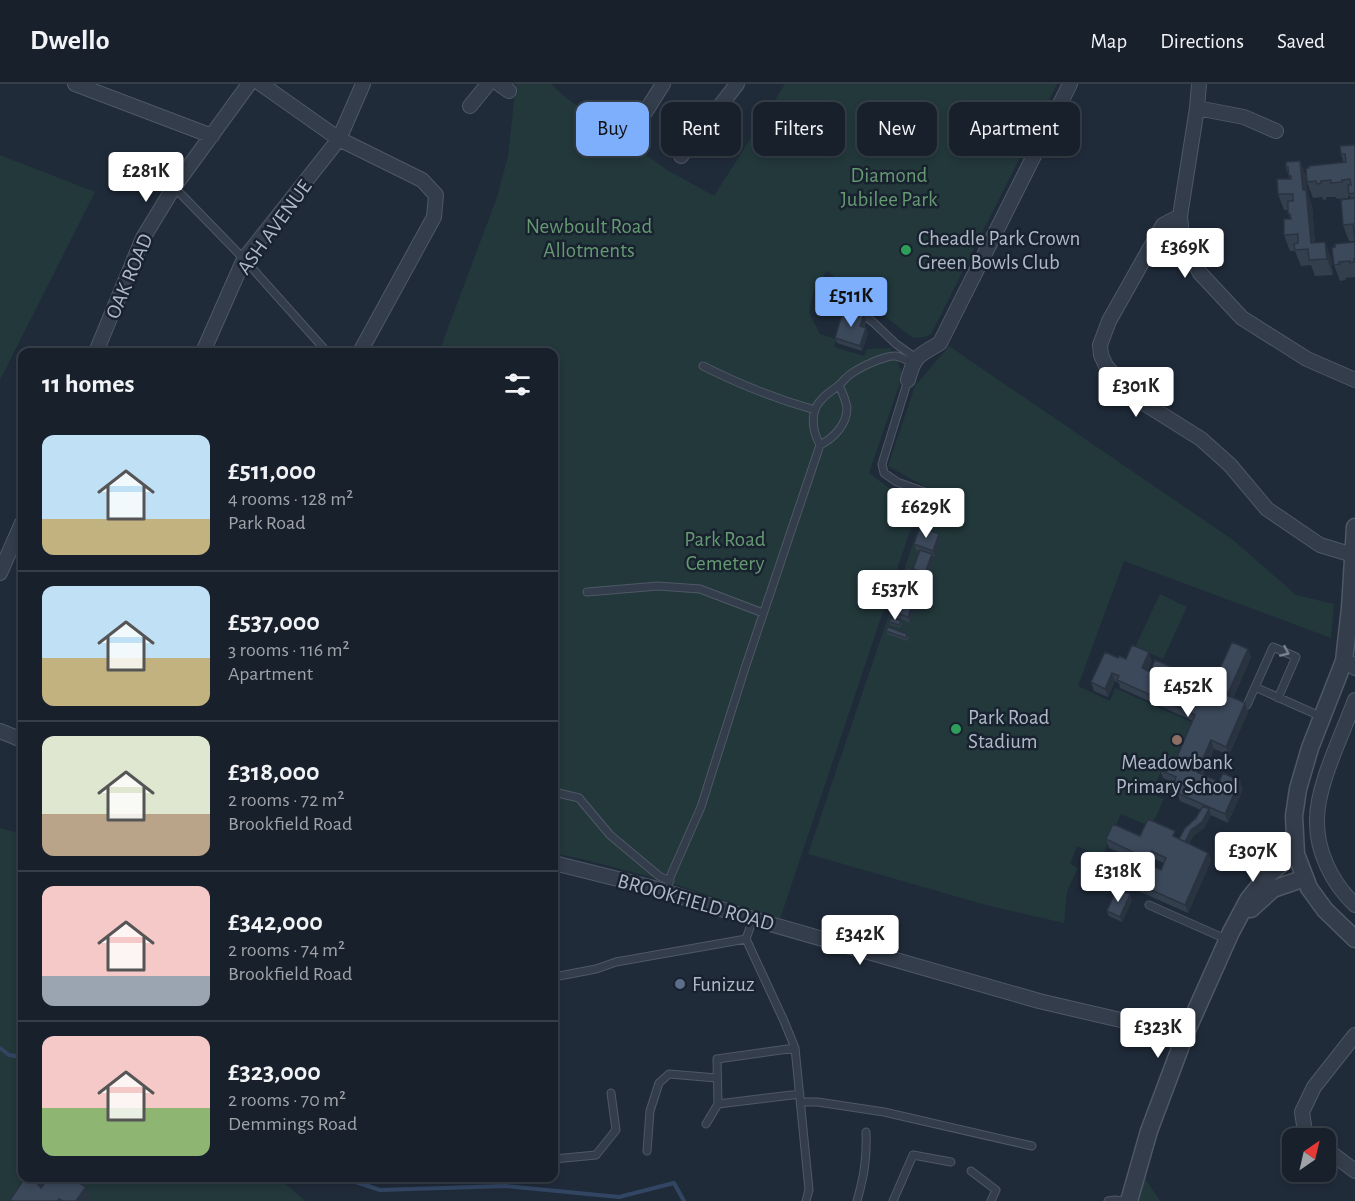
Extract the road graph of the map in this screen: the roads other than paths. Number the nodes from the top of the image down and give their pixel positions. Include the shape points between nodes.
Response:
1 (75, 84) edge
2 (249, 84) edge
3 (261, 84) edge
4 (363, 84) edge
5 (488, 84) edge
6 (663, 84) edge
7 (737, 84) edge
8 (1070, 84) edge
9 (1199, 84) edge
10 (723, 102) edge
11 (470, 106) dead end
12 (649, 106) edge
13 (1197, 108) junction
14 (1276, 131) dead end
15 (212, 136) junction
16 (339, 139) junction
17 (174, 186) junction
18 (1180, 216) junction
19 (244, 259) junction
20 (823, 298) dead end
21 (98, 348) edge
22 (205, 348) edge
23 (323, 348) edge
24 (362, 348) edge
25 (915, 360) junction
26 (703, 366) dead end
27 (908, 380) joint
28 (1355, 380) edge
29 (839, 385) junction
30 (815, 410) junction
31 (820, 445) junction
32 (958, 504) dead end
33 (1355, 527) edge
34 (18, 544) edge
35 (1353, 555) junction
36 (0, 573) edge
37 (587, 592) dead end
38 (763, 613) junction
39 (1349, 665) edge
40 (1255, 687) junction
41 (1278, 698) junction
42 (1355, 700) edge
43 (1247, 705) edge
44 (1322, 717) junction
45 (0, 731) edge
46 (18, 738) edge
47 (558, 793) edge
48 (1296, 854) junction
49 (558, 863) edge
50 (1305, 878) junction
51 (668, 886) junction
52 (1149, 905) dead end
53 (1355, 905) edge
54 (753, 919) junction
55 (1229, 936) junction
56 (746, 939) junction
57 (1355, 939) edge
58 (558, 975) edge
59 (1185, 1035) junction
60 (1355, 1035) edge
61 (795, 1048) junction
62 (717, 1078) junction
63 (611, 1094) dead end
64 (801, 1098) junction
65 (718, 1104) junction
66 (706, 1124) dead end
67 (1304, 1128) edge
68 (866, 1132) dead end
69 (1032, 1146) dead end
70 (647, 1151) dead end
71 (1336, 1157) edge
72 (558, 1160) edge
73 (951, 1162) dead end
74 (971, 1171) dead end
75 (1355, 1171) edge
76 (806, 1201) edge
77 (856, 1201) edge
78 (893, 1201) edge
79 (991, 1201) edge
80 (1108, 1201) edge
81 (1122, 1201) edge
82 (1129, 1201) edge

1 - 15 street
2 - 15 street, OAK ROAD
3 - 16 street
4 - 16 street, ASH AVENUE
5 - 11 street
6 - 12 street
7 - 10 street
8 - 25 street via 940,343
9 - 13 street
13 - 14 street via 1244,117
13 - 18 street
15 - 17 street, OAK ROAD
16 - 19 street, ASH AVENUE
16 - 24 street via 422,180 436,195 434,217
17 - 19 lane
17 - 21 street, OAK ROAD via 143,238
18 - 28 street via 1182,238 1200,273 1242,318 1307,359
18 - 35 street via 1163,225 1109,321 1100,345 1106,366 1131,395 1201,439 1230,465 1267,509 1320,545
19 - 22 street, ASH AVENUE
19 - 23 lane
20 - 25 lane via 854,309
25 - 27 street
25 - 29 lane via 894,356 880,360 863,366
26 - 30 lane
27 - 32 lane via 882,464 884,473 897,482
29 - 30 lane via 819,401
29 - 31 lane via 847,408 844,420 834,436
30 - 31 lane via 814,429
31 - 38 lane
33 - 35 street
34 - 36 street
35 - 39 street
37 - 38 lane via 658,586 700,589
38 - 51 lane via 701,807
39 - 44 street
40 - 41 lane
40 -> 41 lane via 1273,647 1296,657
40 - 43 lane
41 - 44 lane
42 - 53 street via 1321,792 1317,819 1321,850 1330,873
44 - 48 street via 1298,789 1294,816
45 - 46 street
47 - 51 lane via 579,798 610,835
48 - 50 street
48 - 55 street via 1267,876 1248,900
49 - 51 street, BROOKFIELD ROAD
50 - 55 street via 1273,889 1247,912
50 - 57 street via 1325,910
51 - 54 street, BROOKFIELD ROAD
52 - 55 lane
54 - 56 lane
54 - 59 street, BROOKFIELD ROAD via 1039,1001
55 - 59 street
56 - 58 lane
56 - 61 lane
59 - 82 street via 1149,1131
60 - 67 street via 1314,1087 1302,1112
61 - 62 lane via 717,1059
61 - 64 lane
62 - 65 lane
62 - 70 lane via 669,1074 659,1083 650,1112
63 - 72 lane via 616,1130 596,1155
64 - 65 lane
64 - 69 lane via 884,1112
64 - 76 lane via 809,1190
65 - 66 lane
68 - 77 lane via 865,1170
71 - 75 street
73 - 78 lane via 913,1155
74 - 79 lane via 996,1190
80 - 81 lane

